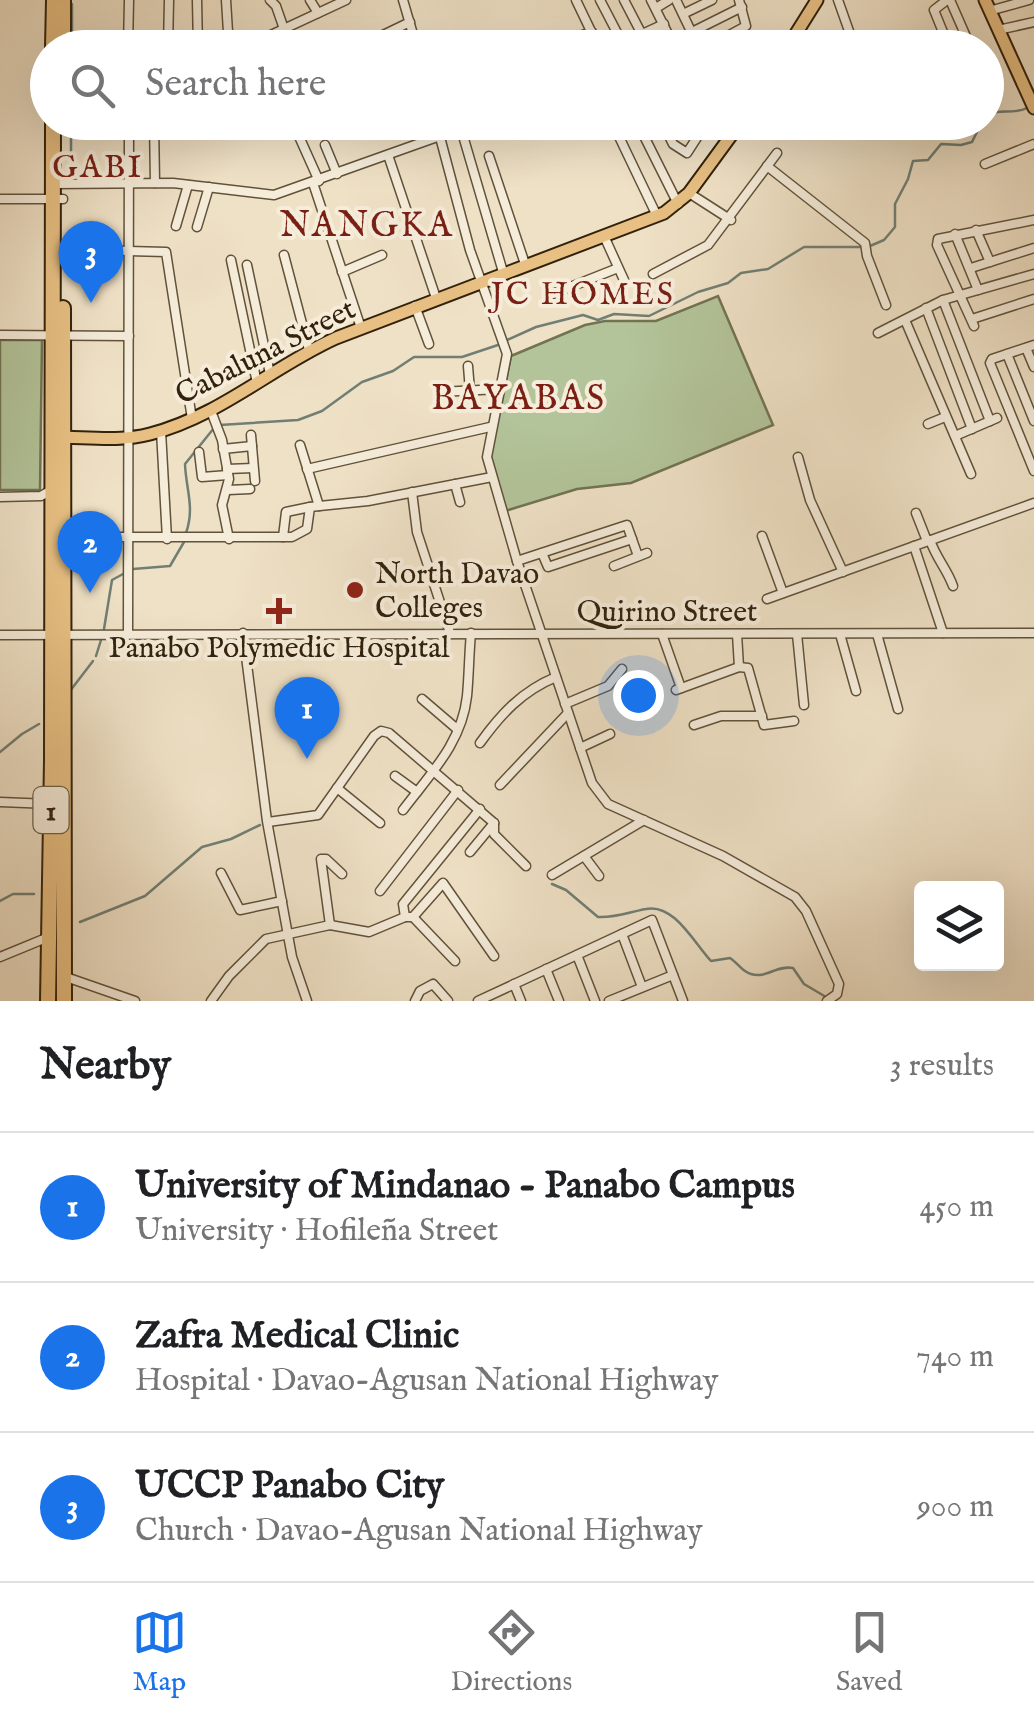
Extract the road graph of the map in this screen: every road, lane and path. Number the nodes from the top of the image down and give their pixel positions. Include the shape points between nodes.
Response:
1 (54, 0) edge
2 (63, 0) edge
3 (129, 0) edge
4 (169, 0) edge
5 (197, 0) edge
6 (226, 0) edge
7 (271, 0) edge
8 (310, 0) edge
9 (346, 0) edge
10 (404, 0) edge
11 (576, 0) edge
12 (600, 0) edge
13 (624, 0) edge
14 (672, 0) edge
15 (712, 0) edge
16 (817, 0) edge
17 (838, 0) edge
18 (949, 0) edge
19 (1029, 0) edge
20 (654, 4) edge
21 (740, 4) edge
22 (987, 5) edge
23 (318, 13) junction
24 (682, 14) junction
25 (410, 22) junction
26 (1034, 22) edge
27 (664, 24) junction
28 (284, 29) joint
29 (53, 30) edge
30 (63, 30) edge
31 (128, 30) edge
32 (168, 30) edge
33 (198, 30) edge
34 (228, 30) edge
35 (393, 30) edge
36 (412, 30) edge
37 (591, 30) edge
38 (616, 30) edge
39 (640, 30) edge
40 (651, 30) edge
41 (667, 30) edge
42 (691, 30) edge
43 (695, 30) edge
44 (740, 30) edge
45 (799, 30) edge
46 (849, 30) edge
47 (942, 30) edge
48 (963, 30) edge
49 (998, 30) joint
50 (1004, 43) edge
51 (1034, 108) edge
52 (54, 140) edge
53 (62, 140) edge
54 (128, 140) edge
55 (154, 140) edge
56 (300, 140) edge
57 (428, 140) edge
58 (441, 140) edge
59 (464, 140) edge
60 (621, 140) edge
61 (646, 140) edge
62 (671, 140) edge
63 (696, 140) edge
64 (727, 140) edge
65 (326, 144) dead end
66 (1034, 144) edge
67 (777, 153) dead end
68 (388, 154) junction
69 (489, 156) dead end
70 (985, 164) dead end
71 (767, 166) junction
72 (337, 174) junction
73 (129, 182) junction
74 (316, 182) junction
75 (155, 183) junction
76 (188, 185) junction
77 (209, 187) junction
78 (58, 192) junction
79 (690, 193) junction
80 (0, 199) edge
81 (678, 204) junction
82 (657, 216) junction
83 (731, 220) junction
84 (1034, 220) edge
85 (176, 226) dead end
86 (197, 227) dead end
87 (976, 230) junction
88 (955, 234) junction
89 (604, 236) junction
90 (1034, 248) edge
91 (58, 249) junction
92 (129, 250) junction
93 (284, 255) dead end
94 (382, 255) dead end
95 (231, 260) dead end
96 (990, 262) junction
97 (525, 264) junction
98 (246, 265) dead end
99 (618, 268) junction
100 (970, 268) junction
101 (342, 272) junction
102 (503, 272) junction
103 (653, 274) dead end
104 (1034, 274) edge
105 (624, 280) dead end
106 (480, 281) junction
107 (978, 290) junction
108 (962, 294) junction
109 (550, 295) dead end
110 (436, 298) junction
111 (1034, 299) edge
112 (943, 300) junction
113 (886, 305) dead end
114 (414, 306) junction
115 (926, 308) junction
116 (905, 320) junction
117 (361, 328) junction
118 (878, 333) dead end
119 (0, 336) edge
120 (58, 336) junction
121 (128, 336) junction
122 (429, 344) dead end
123 (1030, 346) edge
124 (309, 350) junction
125 (1007, 354) junction
126 (468, 366) dead end
127 (1034, 366) edge
128 (270, 374) junction
129 (258, 383) junction
130 (500, 389) junction
131 (470, 391) junction
132 (439, 392) dead end
133 (211, 411) junction
134 (945, 417) junction
135 (1033, 418) edge
136 (192, 419) junction
137 (1013, 423) junction
138 (928, 424) dead end
139 (490, 426) junction
140 (972, 429) junction
141 (161, 430) junction
142 (251, 435) dead end
143 (955, 436) junction
144 (57, 437) junction
145 (128, 437) junction
146 (300, 445) dead end
147 (252, 446) junction
148 (223, 449) junction
149 (199, 452) dead end
150 (798, 457) dead end
151 (254, 468) junction
152 (308, 469) junction
153 (1033, 470) edge
154 (227, 472) junction
155 (971, 474) dead end
156 (492, 477) junction
157 (455, 484) junction
158 (57, 489) junction
159 (228, 490) junction
160 (412, 492) junction
161 (0, 496) edge
162 (460, 502) dead end
163 (1034, 503) edge
164 (314, 506) junction
165 (916, 513) dead end
166 (762, 536) dead end
167 (62, 537) junction
168 (128, 537) junction
169 (283, 537) junction
170 (632, 538) junction
171 (168, 539) junction
172 (229, 539) junction
173 (928, 541) junction
174 (914, 546) junction
175 (542, 553) junction
176 (517, 561) junction
177 (614, 566) dead end
178 (842, 572) junction
179 (953, 586) dead end
180 (783, 593) junction
181 (768, 598) dead end
182 (1034, 632) edge
183 (243, 633) junction
184 (450, 633) junction
185 (472, 633) junction
186 (542, 633) junction
187 (943, 633) junction
188 (57, 634) junction
189 (128, 634) junction
190 (662, 634) junction
191 (737, 634) junction
192 (797, 634) junction
193 (840, 634) junction
194 (877, 634) junction
195 (0, 636) edge
196 (738, 668) junction
197 (622, 669) dead end
198 (556, 677) junction
199 (856, 690) dead end
200 (422, 699) dead end
201 (804, 706) dead end
202 (566, 709) junction
203 (898, 710) dead end
204 (762, 716) junction
205 (794, 721) dead end
206 (694, 725) dead end
207 (457, 730) junction
208 (610, 734) dead end
209 (480, 743) dead end
210 (580, 748) junction
211 (435, 772) junction
212 (395, 776) dead end
213 (500, 785) dead end
214 (337, 788) junction
215 (458, 790) junction
216 (416, 792) junction
217 (0, 802) edge
218 (57, 804) junction
219 (403, 810) dead end
220 (480, 810) junction
221 (644, 820) junction
222 (268, 822) junction
223 (380, 823) dead end
224 (494, 823) junction
225 (470, 852) dead end
226 (584, 856) junction
227 (526, 866) dead end
228 (221, 873) dead end
229 (342, 874) dead end
230 (552, 874) dead end
231 (599, 876) dead end
232 (380, 891) dead end
233 (282, 901) junction
234 (409, 917) junction
235 (330, 926) junction
236 (288, 934) junction
237 (622, 934) junction
238 (56, 936) junction
239 (576, 955) junction
240 (494, 956) dead end
241 (0, 957) edge
242 (455, 961) dead end
243 (546, 970) junction
244 (672, 974) junction
245 (514, 984) junction
246 (642, 987) junction
247 (57, 993) edge
248 (135, 1001) edge
249 (211, 1001) edge
250 (307, 1001) edge
251 (414, 1001) edge
252 (448, 1001) edge
253 (478, 1001) edge
254 (520, 1001) edge
255 (559, 1001) edge
256 (595, 1001) edge
257 (609, 1001) edge
258 (682, 1001) edge
259 (827, 1001) edge

1 - 29 highway
2 - 30 highway
3 - 31 street
4 - 32 street
5 - 33 street
6 - 34 street
7 - 28 street
8 - 23 street
9 - 23 street
10 - 25 street
11 - 37 street
12 - 38 street
13 - 39 street
14 - 20 street
14 - 24 street
15 - 24 street
16 - 45 main road
17 - 46 street
18 - 47 street via 934,10
18 - 48 street
19 - 22 street
20 - 27 street
21 - 43 street
21 - 44 street via 746,22
22 - 49 main road
23 - 28 street
24 - 42 street
25 - 35 street
25 - 36 street
26 - 49 street
27 - 40 street
27 - 41 street
50 - 51 main road
52 - 78 highway, 1
53 - 78 highway, 1
54 - 73 street
55 - 75 street
56 - 74 street
57 - 68 street
58 - 106 street
59 - 102 street
60 - 82 street
61 - 81 street
62 - 63 street via 685,152
64 - 79 main road, Cabaluna Street
65 - 72 street
66 - 70 street
67 - 71 street
68 - 72 street
68 - 110 street
69 - 97 street
71 - 83 street
71 - 113 street via 865,243
72 - 74 street
73 - 75 street
73 - 78 street
73 - 92 street
74 - 77 street via 274,194
74 - 101 street
75 - 76 street
76 - 77 street
76 - 85 street
77 - 86 street
78 - 80 street
78 - 91 highway, 1
79 - 81 main road, Cabaluna Street
79 - 83 street
81 - 82 main road, Cabaluna Street
82 - 89 main road, Cabaluna Street
83 - 103 street via 702,250
84 - 87 street
87 - 88 street
87 - 96 street
88 - 100 street
88 - 108 street via 937,245
89 - 97 main road, Cabaluna Street
89 - 99 street
90 - 96 street
91 - 92 street
91 - 120 highway, 1
92 - 121 street
92 - 136 street via 163,250 168,256
93 - 124 street
94 - 101 street
95 - 129 street
96 - 100 street
97 - 102 main road, Cabaluna Street
98 - 128 street
99 - 105 street
99 - 109 street
100 - 107 street
101 - 117 street
102 - 106 main road, Cabaluna Street
104 - 107 street
106 - 110 main road, Cabaluna Street
106 - 130 street via 506,350
107 - 108 street
108 - 111 street via 973,323
108 - 112 street
110 - 114 main road, Cabaluna Street
112 - 115 street
112 - 140 street via 994,419
114 - 117 main road, Cabaluna Street
114 - 122 street
115 - 116 street
115 - 140 street
116 - 118 street
116 - 134 street
117 - 124 main road, Cabaluna Street
119 - 120 street
120 - 121 street
120 - 144 highway, 1
121 - 145 street
123 - 125 street
123 - 127 street
124 - 128 main road, Cabaluna Street
125 - 135 street
125 - 137 street via 990,365
126 - 131 street
128 - 129 main road, Cabaluna Street
129 - 133 main road, Cabaluna Street
130 - 131 street
130 - 139 street
131 - 132 street
133 - 136 main road, Cabaluna Street
133 - 148 street
134 - 138 street
134 - 143 street
135 - 137 street
136 - 141 main road, Cabaluna Street
137 - 153 street
139 - 152 street
139 - 156 street via 486,452
140 - 143 street
141 - 145 main road, Cabaluna Street
141 - 171 street
142 - 147 street
143 - 155 street
144 - 145 main road, Cabaluna Street
144 - 158 highway, 1
145 - 168 street
146 - 152 street
147 - 148 street
147 - 151 street
148 - 154 street
149 - 154 street via 202,477
150 - 178 street
151 - 154 street
151 - 159 street via 252,485
152 - 164 street
154 - 159 street
156 - 157 street
156 - 176 street
157 - 160 street
157 - 162 street
158 - 161 street via 42,496
158 - 167 highway, 1
158 - 188 highway, 1
159 - 172 street via 222,505
160 - 164 street
160 - 184 street via 417,532
163 - 173 street
164 - 169 street via 307,530
164 - 169 street via 286,512
165 - 173 street
166 - 180 street
167 - 168 street
167 - 188 highway, 1
168 - 171 street
168 - 189 street
169 - 172 street
170 - 175 street via 627,525
170 - 175 street via 548,567
170 - 177 street via 642,555
171 - 172 street
173 - 174 street
173 - 179 street
174 - 178 street
174 - 187 street
175 - 176 street
176 - 186 street
178 - 180 street
180 - 181 street
182 - 187 street, Quirino Street
183 - 184 street, Quirino Street
183 - 189 street, Quirino Street
183 - 222 street
184 - 185 street, Quirino Street
185 - 186 street, Quirino Street
185 - 207 street
186 - 190 street, Quirino Street
186 - 198 street
187 - 194 street, Quirino Street
188 - 189 street, Quirino Street
188 - 195 street, Quirino Street
188 - 218 highway, 1
190 - 191 street, Quirino Street
190 - 196 street via 678,689
191 - 192 street, Quirino Street
191 - 196 street
192 - 193 street, Quirino Street
192 - 201 street
193 - 194 street, Quirino Street
193 - 199 street
194 - 203 street
196 - 204 street via 750,672
197 - 202 street via 608,686
198 - 202 street
198 - 209 street via 522,696
200 - 207 street
202 - 210 street
202 - 213 street
204 - 205 street via 764,726
204 - 206 street via 721,716
207 - 211 street
208 - 210 street
210 - 221 street via 603,800
211 - 214 street via 381,731
211 - 215 street
211 - 216 street
212 - 216 street
214 - 222 street via 313,817
214 - 223 street
215 - 220 street
215 - 232 street
216 - 219 street
217 - 218 street
218 - 238 highway, 1
220 - 224 street
220 - 234 street via 404,904
221 - 226 street
221 - 259 street via 795,897 838,984
222 - 233 street
224 - 225 street
224 - 227 street via 494,834
226 - 230 street
226 - 231 street
228 - 233 street via 240,910
229 - 235 street via 321,859
233 - 236 street
234 - 235 street via 363,932
234 - 240 street via 443,883
234 - 242 street
235 - 236 street
236 - 249 street via 256,946
236 - 250 street
237 - 239 street
237 - 244 street via 652,920
237 - 246 street
238 - 241 street
238 - 247 highway, 1
239 - 243 street
239 - 256 street
243 - 245 street
243 - 255 street
244 - 246 street
244 - 258 street
245 - 253 street
245 - 254 street
246 - 257 street
247 - 248 street
251 - 252 street via 433,984

